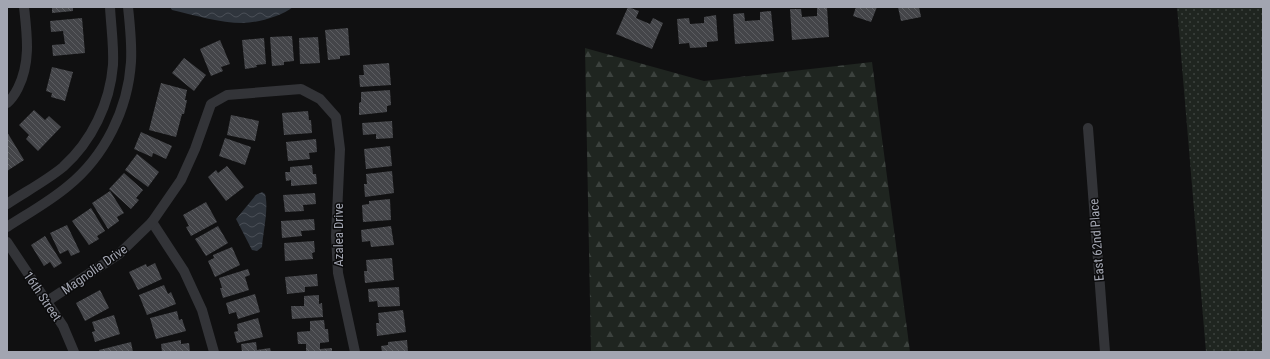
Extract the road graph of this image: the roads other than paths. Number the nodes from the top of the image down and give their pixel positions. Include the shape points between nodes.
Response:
1 (24, 7) edge
2 (110, 7) edge
3 (128, 7) edge
4 (7, 103) edge
5 (336, 117) joint
6 (1088, 128) dead end
7 (7, 204) edge
8 (152, 222) junction
9 (7, 227) edge
10 (7, 242) edge
11 (11, 257) edge
12 (46, 302) junction
13 (74, 352) edge
14 (214, 352) edge
15 (355, 352) edge
16 (1105, 352) edge

1 - 4 street via 28,46 23,77 12,99
2 - 7 street via 113,65 107,95 92,132 62,167
3 - 9 street via 132,50 130,76 120,112 110,135 96,158 68,186
5 - 8 street, Magnolia Drive via 320,99 301,88 227,95 211,104 181,180
5 - 15 street, Azalea Drive via 340,149 336,236 338,273
6 - 16 street, East 62nd Place
8 - 12 street, Magnolia Drive via 119,254
8 - 14 street via 184,271 202,310
10 - 11 street, 16th Street
11 - 12 street, 16th Street
12 - 13 street, 16th Street via 63,326

